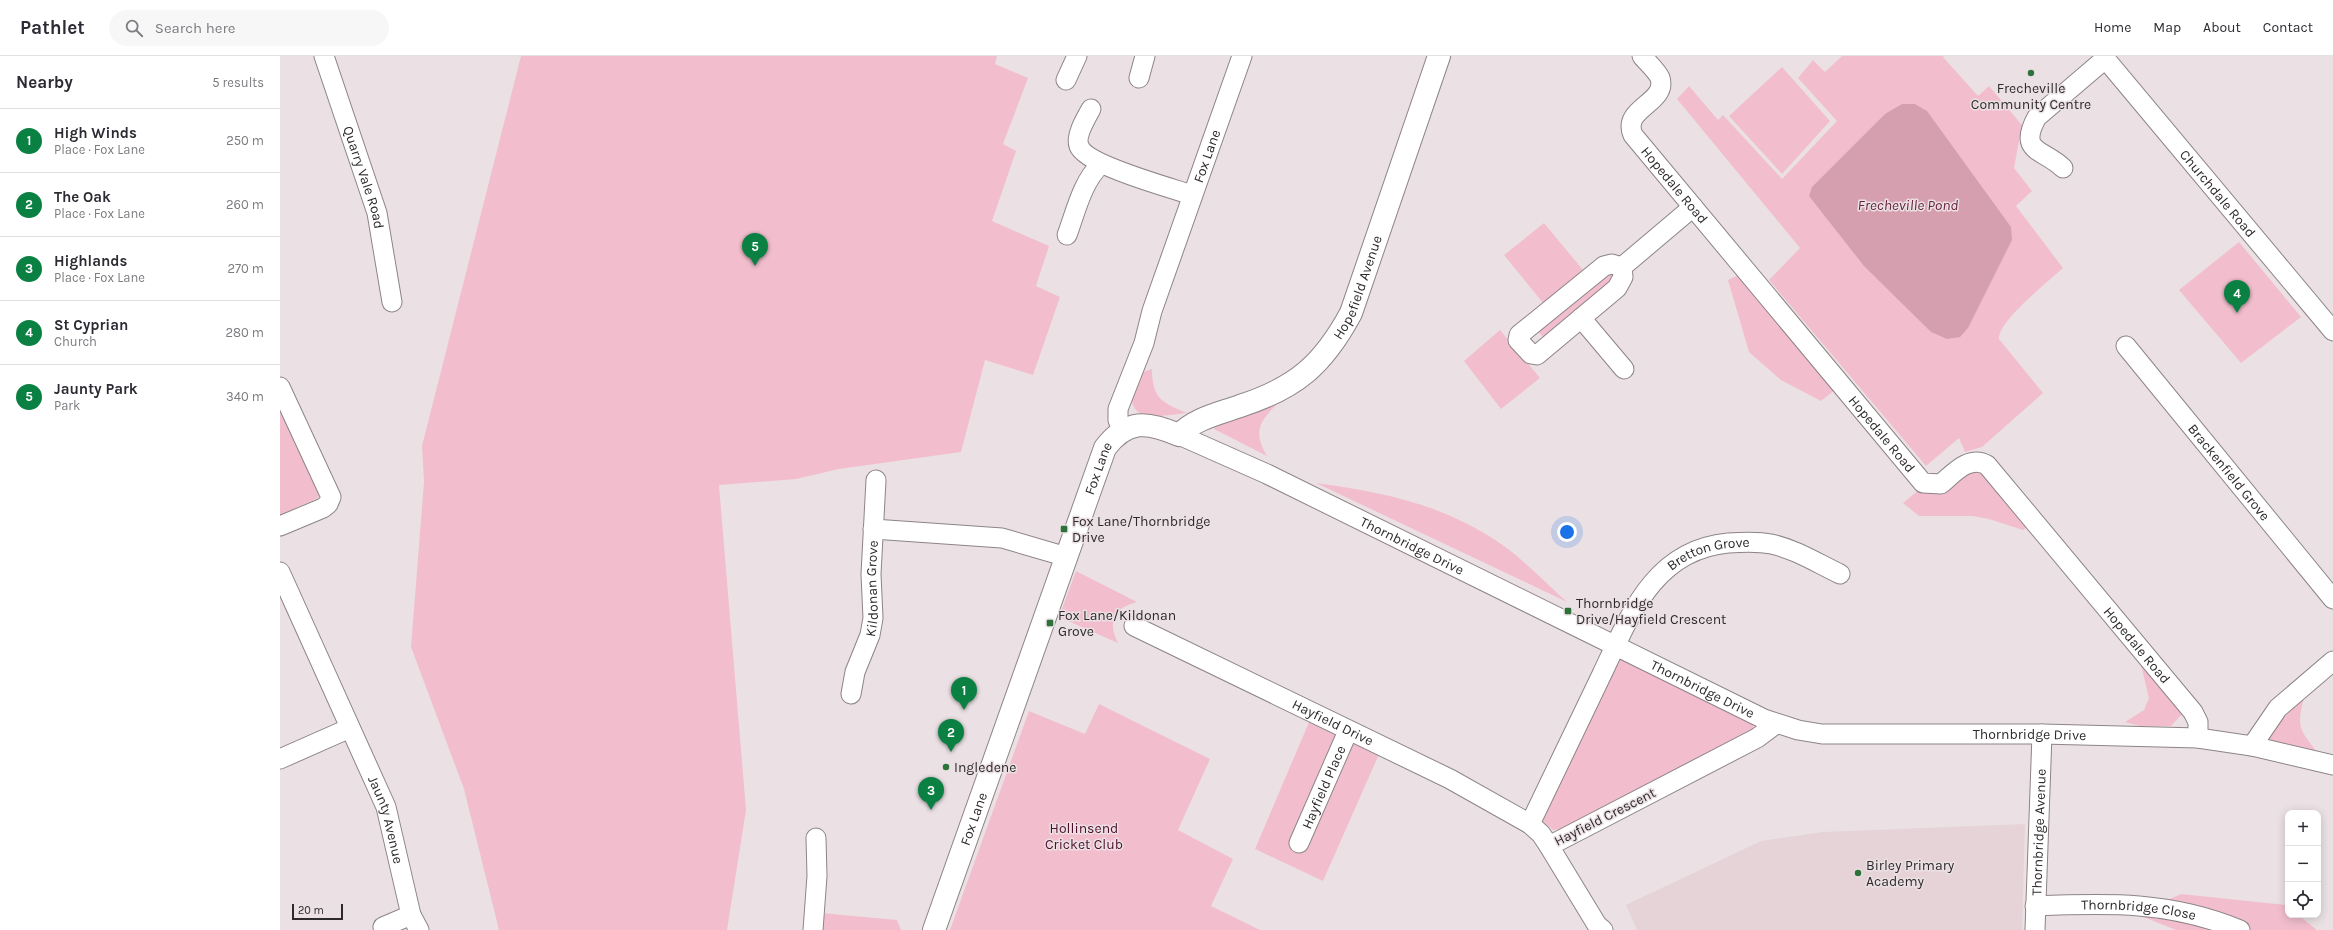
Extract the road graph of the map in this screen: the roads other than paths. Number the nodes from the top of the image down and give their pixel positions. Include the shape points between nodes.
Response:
1 (324, 56) edge
2 (1077, 56) edge
3 (1145, 56) edge
4 (1242, 56) edge
5 (1439, 56) edge
6 (1642, 56) edge
7 (2104, 57) edge
8 (1139, 78) dead end
9 (1066, 80) dead end
10 (1091, 109) dead end
11 (1101, 164) junction
12 (2063, 168) dead end
13 (1192, 195) junction
14 (1693, 207) junction
15 (1067, 235) dead end
16 (1622, 267) junction
17 (392, 302) dead end
18 (1581, 318) junction
19 (2333, 331) edge
20 (2126, 346) dead end
21 (1624, 369) dead end
22 (280, 387) edge
23 (1122, 430) junction
24 (1179, 435) junction
25 (876, 480) dead end
26 (280, 526) edge
27 (873, 529) junction
28 (1067, 557) junction
29 (280, 572) edge
30 (1840, 574) dead end
31 (2333, 599) edge
32 (1134, 626) dead end
33 (1615, 646) junction
34 (2333, 661) edge
35 (851, 694) dead end
36 (1776, 724) junction
37 (350, 728) junction
38 (1348, 731) junction
39 (2042, 734) junction
40 (2198, 738) junction
41 (2252, 746) junction
42 (280, 759) edge
43 (2333, 765) edge
44 (1530, 824) junction
45 (816, 838) dead end
46 (1299, 842) dead end
47 (1549, 846) junction
48 (2035, 906) junction
49 (415, 923) edge
50 (383, 927) dead end
51 (813, 930) edge
52 (934, 930) edge
53 (1603, 930) edge
54 (2034, 930) edge
55 (2240, 930) edge

1 - 17 street, Quarry Vale Road via 377,213
2 - 9 street
3 - 8 street
4 - 13 street, Fox Lane
5 - 24 street, Hopefield Avenue via 1351,313 1329,350 1295,381 1277,392 1197,421
6 - 14 street, Hopedale Road via 1660,78 1660,85 1658,93 1632,119 1630,127 1633,135
7 - 12 street via 2037,117 2032,127 2030,138 2034,148 2039,154 2050,157
7 - 19 street, Churchdale Road
10 - 11 street via 1080,133 1078,145 1083,153
11 - 13 street
11 - 15 street via 1092,172 1084,188
13 - 23 street, Fox Lane via 1152,311 1144,343 1118,409 1118,420
14 - 16 street
14 - 40 street, Hopedale Road via 1923,483 1941,484 1967,463 1982,462 1987,465 2193,712 2198,722
16 - 18 street via 1623,277 1617,288
16 - 18 street via 1612,264 1604,266 1519,335 1518,340 1531,354 1537,355
18 - 21 street
20 - 31 street, Brackenfield Grove
22 - 26 street via 331,497 323,508
23 - 24 street, Thornbridge Drive via 1144,426 1166,429
23 - 28 street, Fox Lane via 1105,448
24 - 33 street, Thornbridge Drive via 1267,474
25 - 27 street, Kildonan Grove
27 - 28 street via 1002,538
27 - 35 street, Kildonan Grove via 873,618 870,635 855,672
28 - 52 street, Fox Lane
29 - 37 street, Jaunty Avenue
30 - 33 street, Bretton Grove via 1770,543 1746,542 1699,549 1675,561 1658,575 1643,593
32 - 38 street, Hayfield Drive
33 - 36 street, Thornbridge Drive
33 - 44 street
34 - 41 street via 2278,708
36 - 39 street, Thornbridge Drive via 1822,734
36 - 47 street, Hayfield Crescent via 1757,738
37 - 42 street
37 - 49 street, Jaunty Avenue via 386,807
38 - 44 street, Hayfield Drive via 1450,779
38 - 46 street, Hayfield Place
39 - 40 street, Thornbridge Drive
39 - 48 street, Thornbridge Avenue
40 - 41 street, Thornbridge Drive
41 - 43 street, Thornbridge Drive
44 - 47 street, Hayfield Crescent
45 - 51 street via 817,876
47 - 53 street via 1594,920
48 - 54 street, Thornbridge Avenue
48 - 55 street, Thornbridge Close via 2132,904 2192,913
49 - 50 street, Jaunty Avenue

